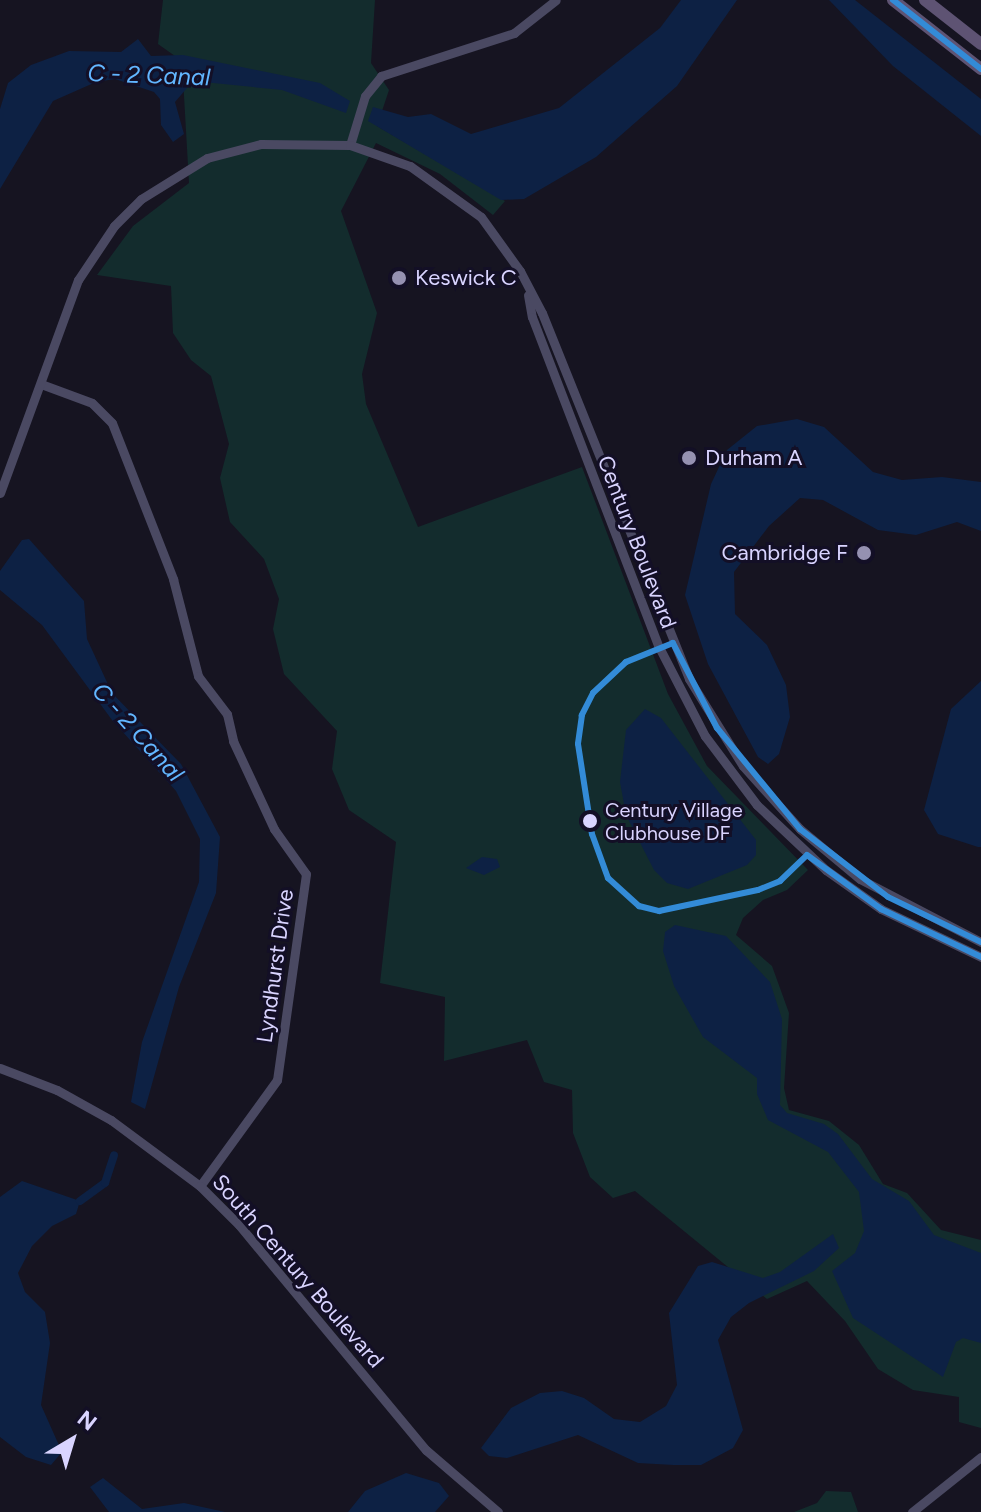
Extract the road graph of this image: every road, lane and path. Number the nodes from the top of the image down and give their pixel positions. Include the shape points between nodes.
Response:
1 (556, 0) edge
2 (893, 0) edge
3 (925, 0) edge
4 (981, 44) edge
5 (981, 69) edge
6 (350, 145) junction
7 (527, 287) junction
8 (41, 384) junction
9 (0, 493) edge
10 (981, 942) edge
11 (981, 957) edge
12 (0, 1068) edge
13 (200, 1186) junction
14 (981, 1457) edge
15 (498, 1512) edge
16 (912, 1512) edge

1 - 6 street via 514,33 381,76 365,96
2 - 5 main road
3 - 4 main road
6 - 7 street, Century Boulevard via 410,166 459,197 505,246
6 - 8 street, Century Boulevard via 309,141 234,150 207,158 141,199 114,226 78,280
7 - 10 street, Century Boulevard via 542,313 673,643 717,728 768,796 834,859 888,897
7 - 11 street, Century Boulevard via 532,317 659,647 705,736 757,805 816,863 881,909
8 - 9 street, Century Boulevard
8 - 13 street, Lyndhurst Drive via 92,403 112,423 173,579 198,676 227,714 233,741 274,829 306,874 277,1080
12 - 13 street, South Century Boulevard via 57,1090 111,1120
13 - 15 street, South Century Boulevard via 239,1225 426,1450
14 - 16 street

